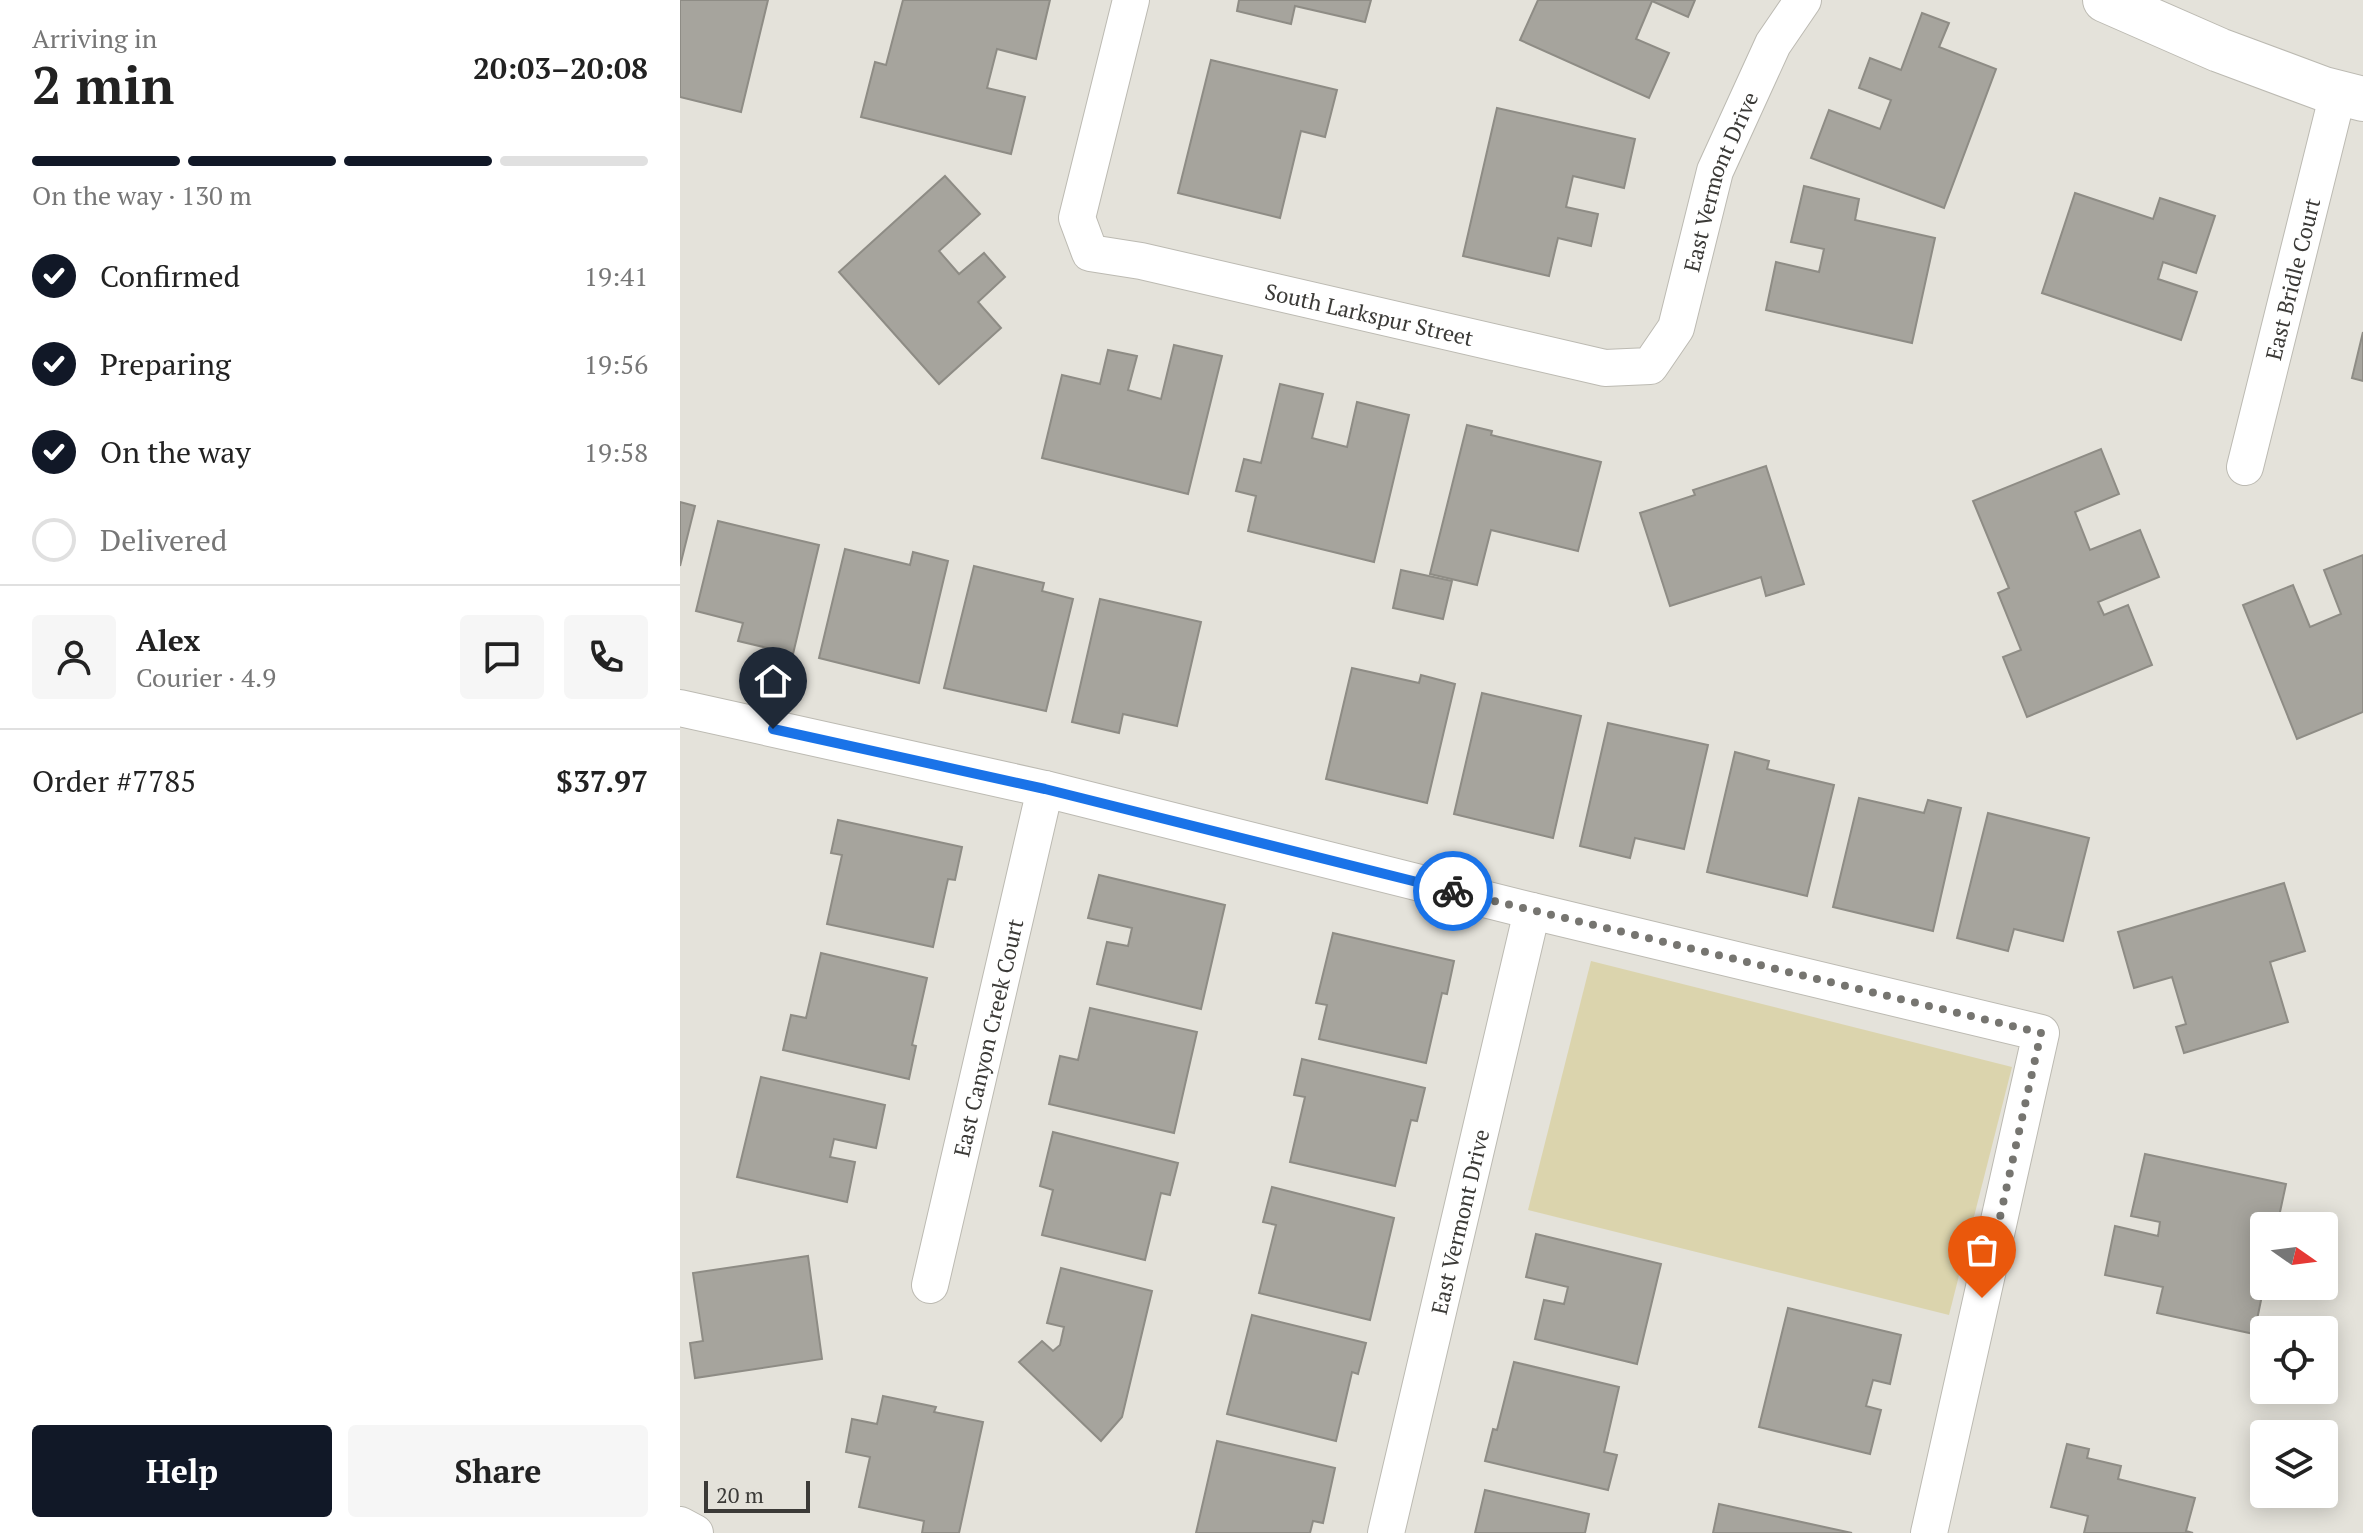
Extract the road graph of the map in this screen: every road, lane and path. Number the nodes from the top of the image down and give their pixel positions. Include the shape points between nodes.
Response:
1 (1131, 0) edge
2 (1803, 0) edge
3 (2105, 0) edge
4 (2351, 96) edge
5 (1650, 366) joint
6 (2245, 467) dead end
7 (696, 711) edge
8 (680, 729) edge
9 (1045, 789) junction
10 (1532, 911) junction
11 (930, 1285) dead end
12 (680, 1525) edge
13 (695, 1533) edge
14 (1386, 1533) edge
15 (1929, 1533) edge

1 - 5 street, South Larkspur Street via 1077,218 1090,253 1605,368
2 - 5 street, East Vermont Drive via 1773,44 1715,171 1676,328
3 - 4 street via 2219,50
4 - 6 street, East Bridle Court
7 - 8 street
7 - 9 street
9 - 10 street
9 - 11 street, East Canyon Creek Court
10 - 14 street, East Vermont Drive
10 - 15 street via 2041,1033
12 - 13 street

